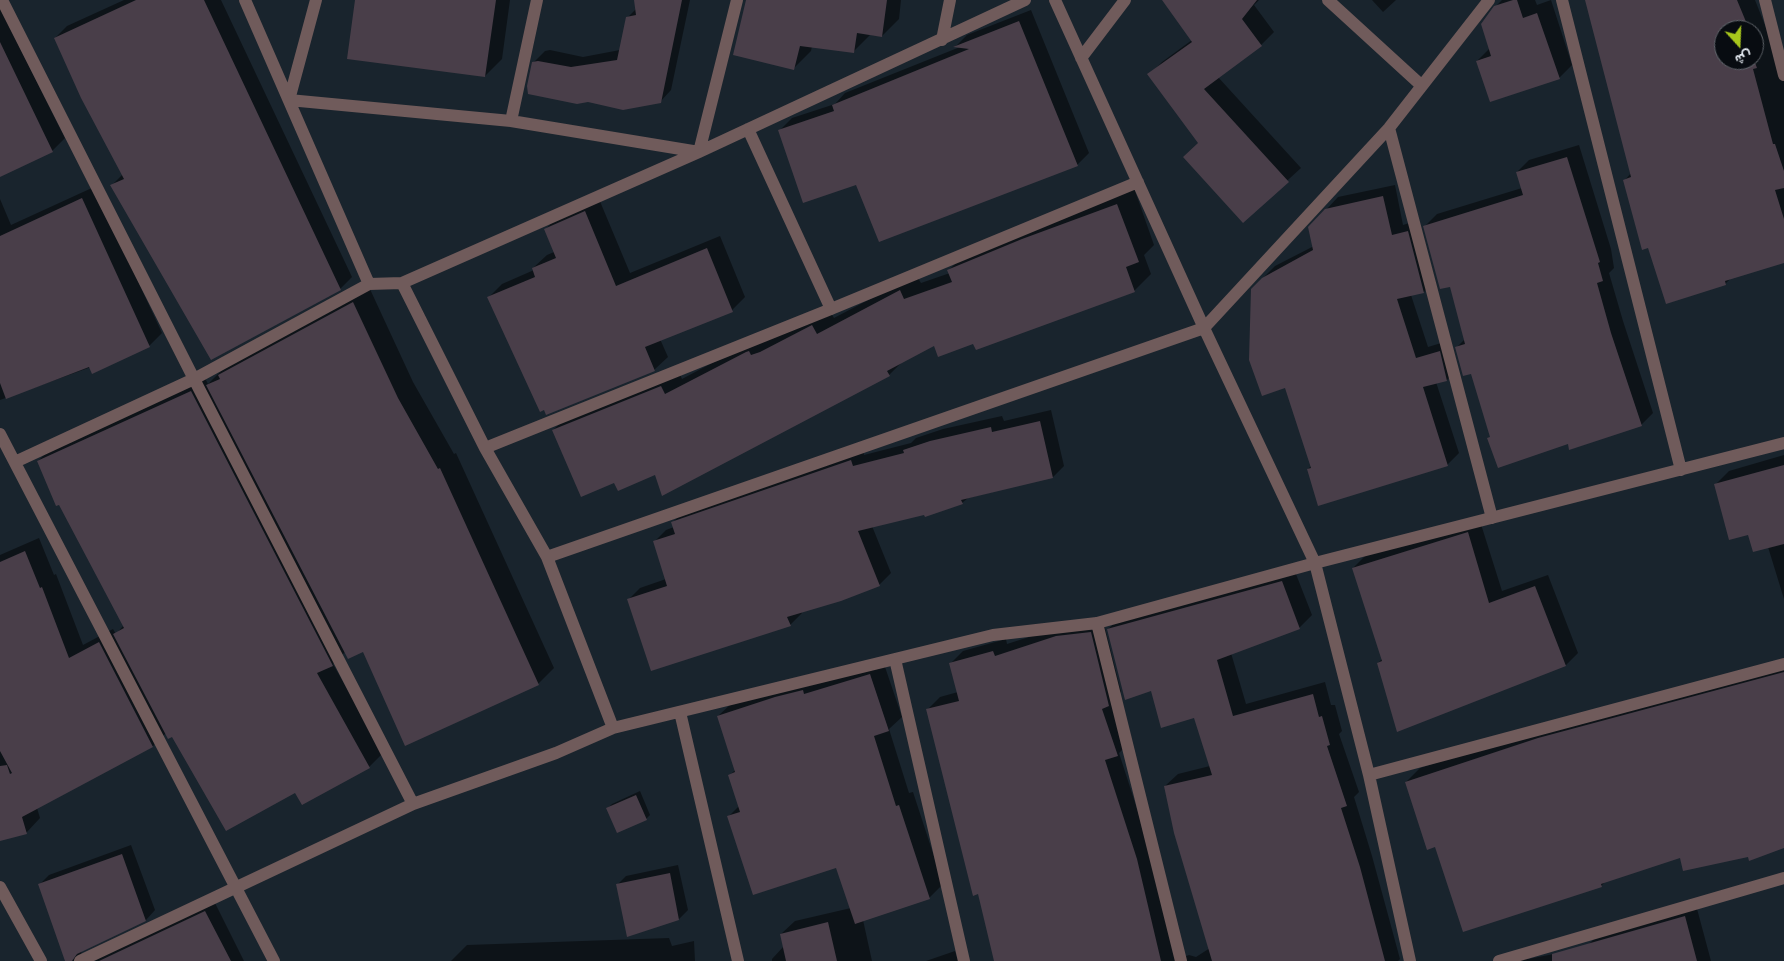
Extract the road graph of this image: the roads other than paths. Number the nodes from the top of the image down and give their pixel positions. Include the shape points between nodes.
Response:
1 (2, 0) edge
2 (244, 0) edge
3 (316, 0) edge
4 (537, 0) edge
5 (736, 0) edge
6 (950, 0) edge
7 (1025, 0) edge
8 (1055, 0) edge
9 (1125, 0) edge
10 (1328, 0) edge
11 (1489, 0) edge
12 (1562, 0) edge
13 (1765, 0) edge
14 (942, 40) junction
15 (1081, 58) junction
16 (1784, 75) edge
17 (1422, 86) junction
18 (289, 100) junction
19 (511, 121) junction
20 (1389, 128) junction
21 (748, 129) junction
22 (698, 152) junction
23 (1138, 182) junction
24 (402, 283) junction
25 (370, 284) junction
26 (831, 309) junction
27 (1204, 328) junction
28 (194, 379) junction
29 (0, 434) edge
30 (1784, 443) edge
31 (485, 448) junction
32 (14, 462) junction
33 (1681, 470) junction
34 (1492, 518) junction
35 (547, 558) junction
36 (1316, 563) junction
37 (1097, 623) junction
38 (895, 659) junction
39 (1784, 664) edge
40 (680, 712) junction
41 (613, 728) junction
42 (1369, 775) junction
43 (413, 804) junction
44 (1784, 878) edge
45 (0, 887) edge
46 (237, 888) junction
47 (41, 961) edge
48 (80, 961) edge
49 (274, 961) edge
50 (738, 961) edge
51 (964, 961) edge
52 (1181, 961) edge
53 (1410, 961) edge
54 (1499, 961) edge

1 - 28 street
2 - 18 street
3 - 18 street
4 - 19 street
5 - 22 street
6 - 14 street
7 - 14 street
8 - 15 street
9 - 15 street
10 - 17 street
11 - 17 street
12 - 33 street
13 - 16 street
14 - 21 street
15 - 23 street
17 - 20 street
18 - 19 street
18 - 25 street
19 - 22 street
20 - 27 street
20 - 34 street
21 - 22 street
21 - 26 street
22 - 24 street
23 - 26 street
23 - 27 street
24 - 25 street
24 - 31 street
25 - 28 street
26 - 31 street
27 - 35 street
27 - 36 street
28 - 32 street
28 - 43 street
29 - 32 street
30 - 33 street
31 - 35 street
32 - 46 street
33 - 34 street
34 - 36 street
35 - 41 street
36 - 37 street
36 - 42 street
37 - 38 street via 993,635
37 - 52 street
38 - 40 street
38 - 51 street
39 - 42 street
40 - 41 street
40 - 50 street
41 - 43 street via 556,754
42 - 53 street
43 - 46 street
44 - 54 street
45 - 47 street
46 - 48 street
46 - 49 street

